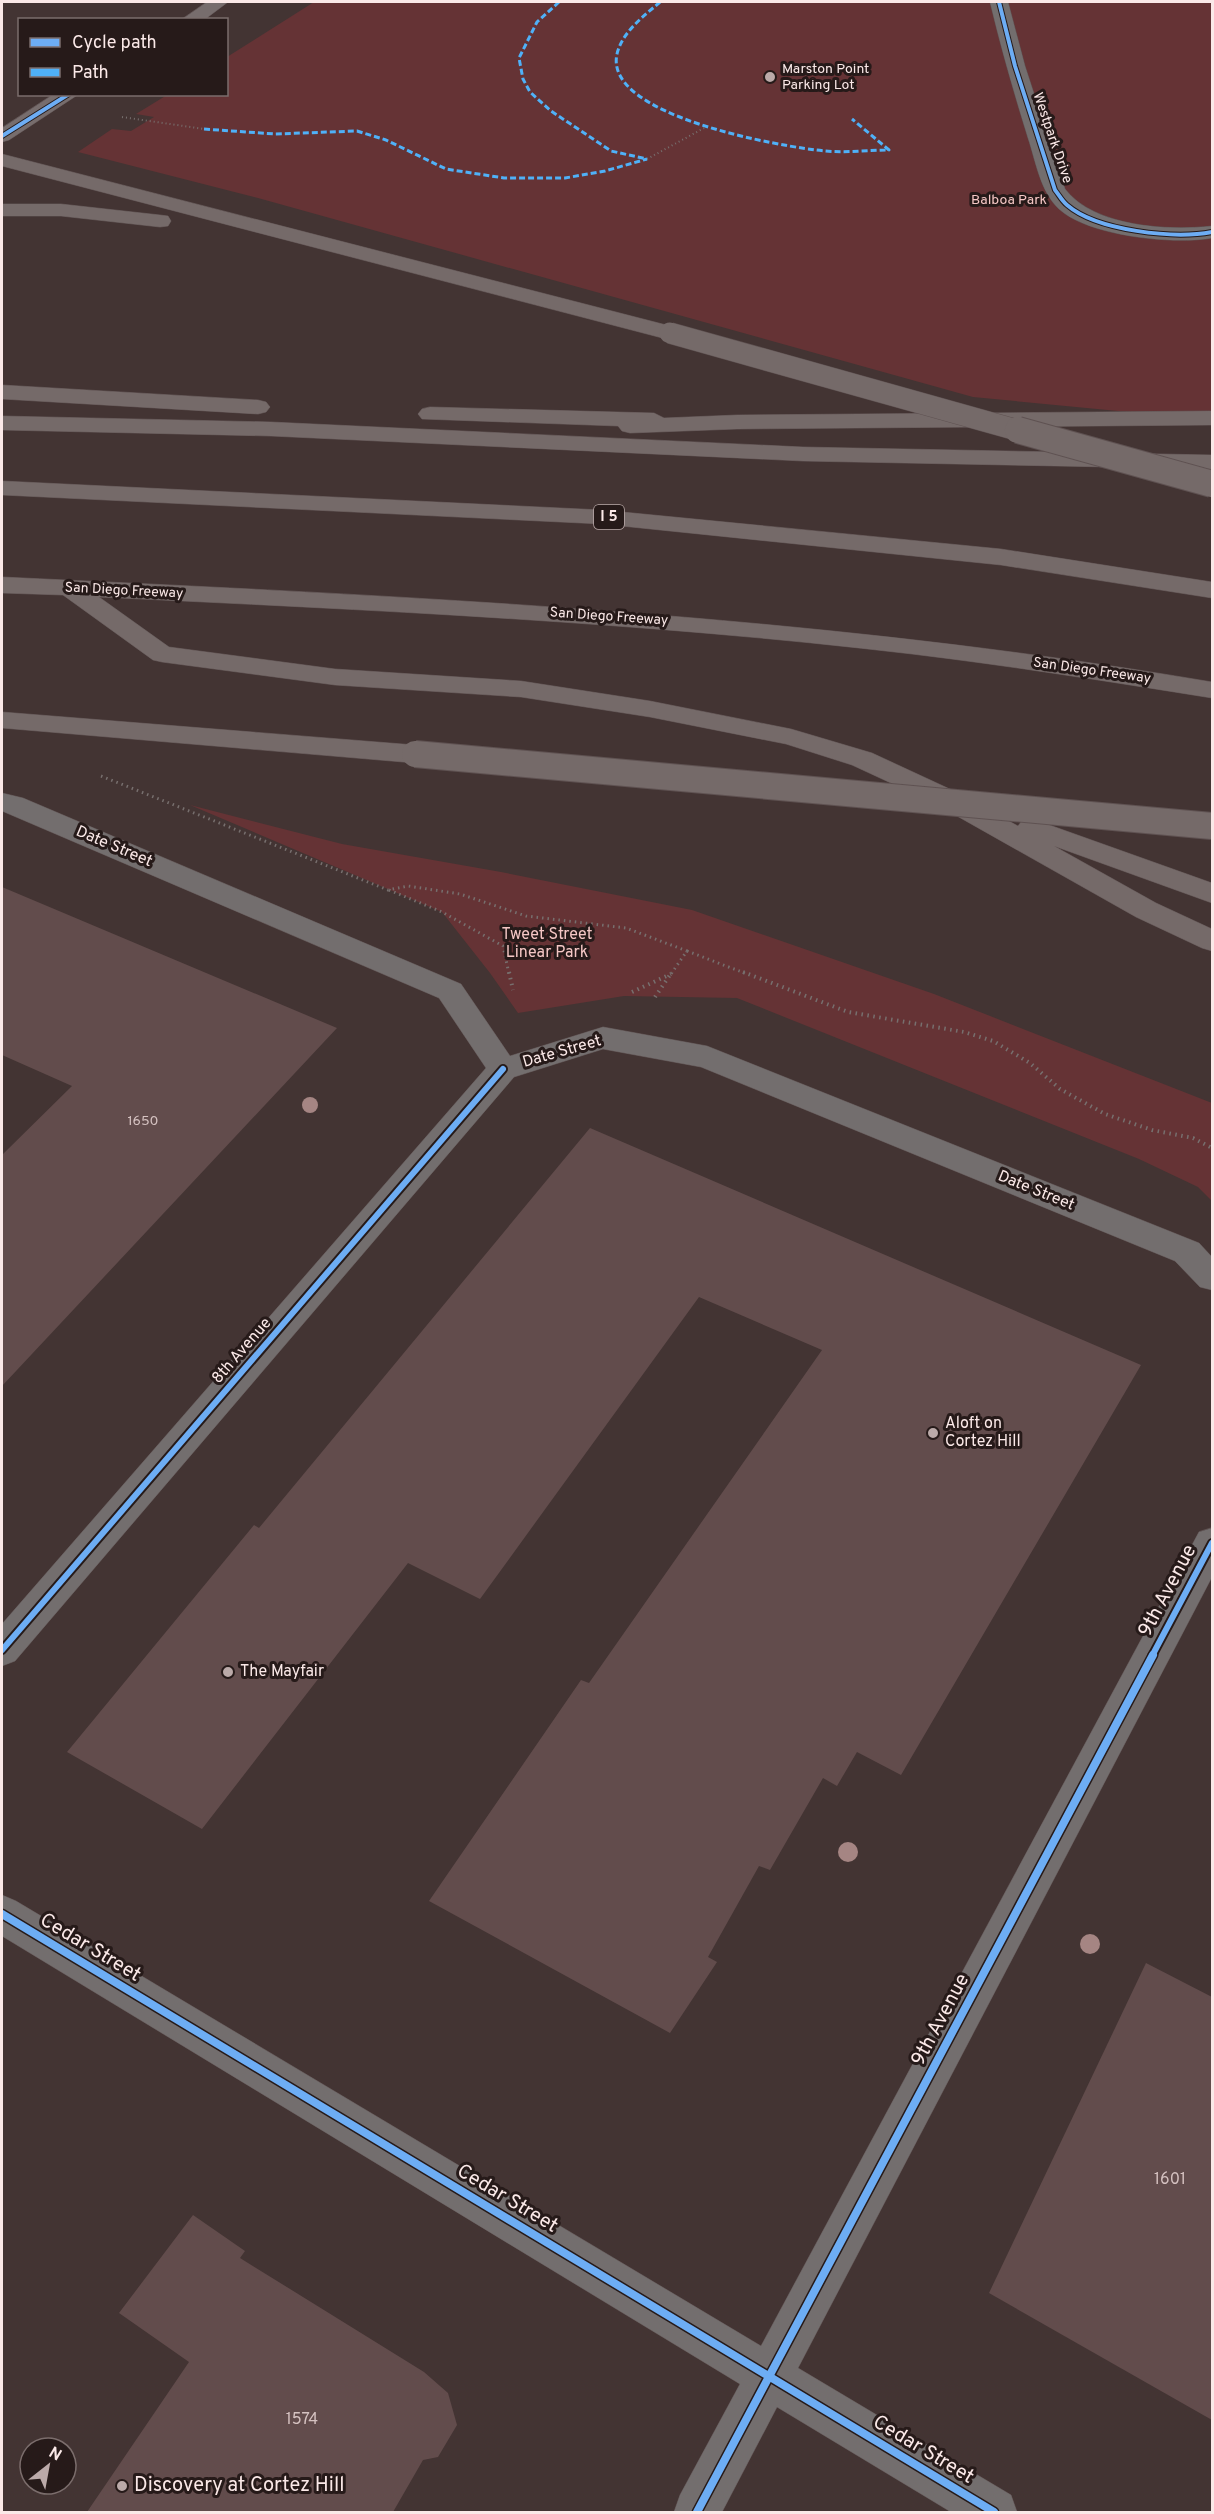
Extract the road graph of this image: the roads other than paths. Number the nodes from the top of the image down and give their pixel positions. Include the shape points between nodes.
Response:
1 (219, 2) edge
2 (999, 2) edge
3 (193, 18) edge
4 (66, 96) edge
5 (2, 136) edge
6 (2, 160) edge
7 (2, 210) edge
8 (246, 226) junction
9 (1212, 232) edge
10 (2, 392) edge
11 (1212, 418) edge
12 (737, 422) junction
13 (2, 423) edge
14 (271, 429) junction
15 (1212, 462) edge
16 (1212, 484) edge
17 (2, 488) edge
18 (2, 585) edge
19 (69, 588) junction
20 (1212, 590) edge
21 (1212, 690) edge
22 (2, 720) edge
23 (944, 797) junction
24 (7, 803) edge
25 (1212, 826) edge
26 (1212, 893) edge
27 (1212, 941) edge
28 (503, 1070) junction
29 (1212, 1278) edge
30 (1212, 1543) edge
31 (2, 1650) edge
32 (2, 1914) edge
33 (769, 2378) junction
34 (697, 2512) edge
35 (994, 2512) edge

1 - 3 main road
2 - 9 street, Westpark Drive via 1055,190 1066,204 1131,229 1164,234
4 - 5 main road
6 - 8 highway
7 - 8 highway via 61,210 130,219
8 - 16 highway, bridge via 560,302
10 - 12 highway via 345,412
11 - 12 highway
12 - 14 highway via 564,428
13 - 14 highway
14 - 15 highway via 803,454
17 - 20 highway, I 5 via 602,517 1001,557
18 - 19 highway, San Diego Freeway
19 - 21 highway, San Diego Freeway via 415,604 665,621 944,649
19 - 23 highway via 162,654 334,678 521,689 650,709 791,737 862,759
22 - 25 highway, bridge
23 - 26 highway
23 - 27 highway via 1146,910
24 - 28 street, Date Street via 450,991
28 - 29 street, Date Street via 603,1038 707,1057 1187,1252
28 - 31 street, 8th Avenue
30 - 33 street, 9th Avenue
32 - 33 street, Cedar Street
33 - 34 street, 9th Avenue
33 - 35 street, Cedar Street

